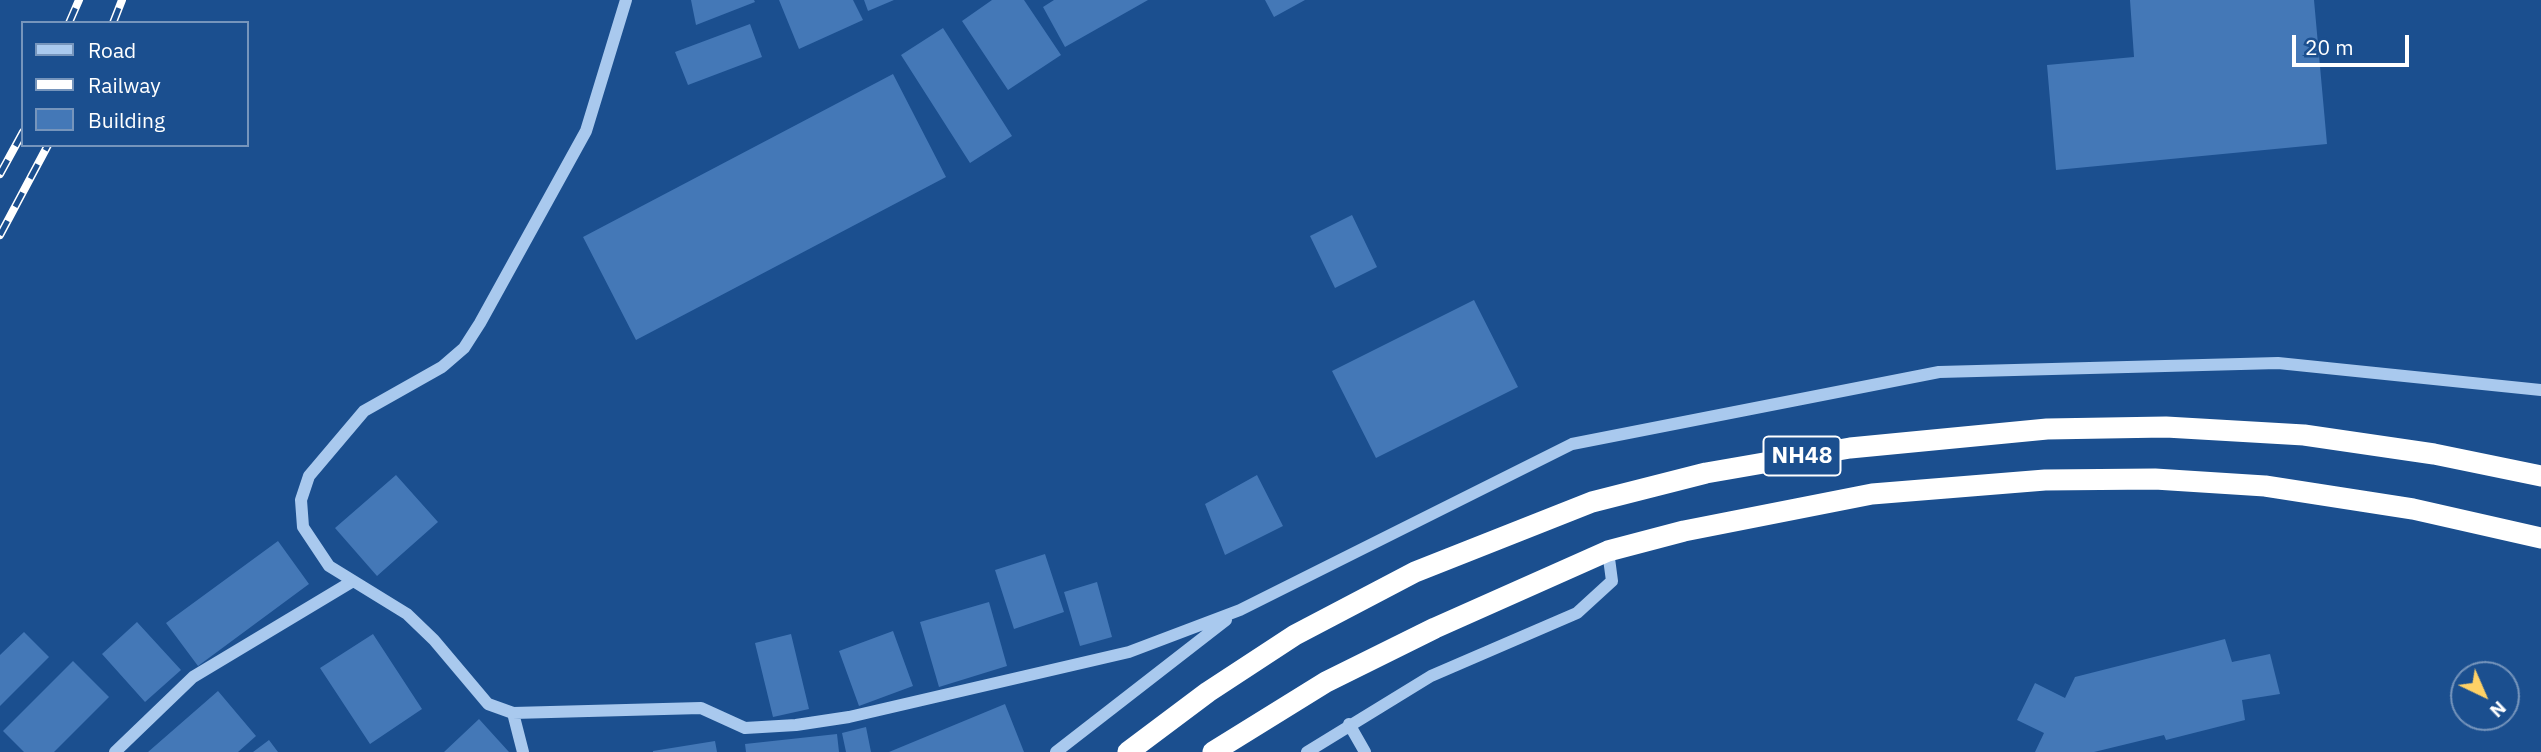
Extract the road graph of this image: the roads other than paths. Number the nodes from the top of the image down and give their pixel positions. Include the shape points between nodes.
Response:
1 (626, 0) edge
2 (2541, 390) edge
3 (2541, 477) edge
4 (2541, 538) edge
5 (1608, 551) junction
6 (353, 581) junction
7 (1240, 610) junction
8 (513, 713) junction
9 (1349, 724) junction
10 (115, 752) edge
11 (523, 752) edge
12 (1056, 752) edge
13 (1128, 752) edge
14 (1213, 752) edge
15 (1307, 752) edge
16 (1366, 752) edge

1 - 6 street via 586,131 481,323 464,348 442,368 363,411 309,476 301,500 303,527 329,566
2 - 7 street via 2278,363 1939,372 1572,444
3 - 13 highway, NH48 via 2434,454 2304,435 2166,427 2047,429 1850,448 1706,473 1592,502 1415,572 1295,635
4 - 5 highway, NH48 via 2413,509 2265,486 2155,479 2045,480 1872,494
5 - 9 street via 1612,581 1577,613 1431,677
5 - 14 highway, NH48 via 1326,682
6 - 8 street via 407,614 488,704
6 - 10 street via 193,677
7 - 8 street via 1129,652 822,722 745,728 701,708
7 - 12 street
8 - 11 street
9 - 15 street
9 - 16 street

